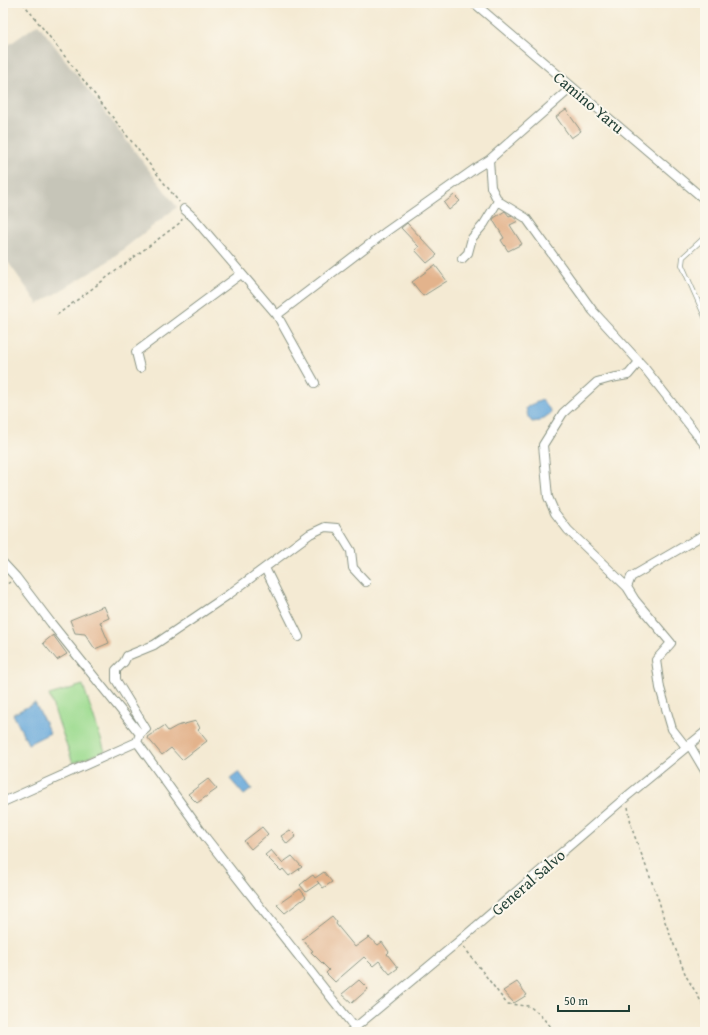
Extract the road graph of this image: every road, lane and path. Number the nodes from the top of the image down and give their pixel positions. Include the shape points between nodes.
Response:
1 (24, 3) edge
2 (474, 3) edge
3 (572, 87) junction
4 (489, 160) junction
5 (705, 200) edge
6 (498, 201) junction
7 (184, 209) junction
8 (705, 236) edge
9 (462, 259) dead end
10 (241, 274) junction
11 (57, 315) dead end
12 (277, 315) junction
13 (705, 317) edge
14 (639, 362) junction
15 (140, 368) dead end
16 (315, 383) dead end
17 (705, 445) edge
18 (705, 534) edge
19 (3, 562) edge
20 (265, 568) junction
21 (366, 582) dead end
22 (627, 587) junction
23 (299, 637) dead end
24 (705, 732) edge
25 (138, 738) junction
26 (688, 746) junction
27 (705, 771) edge
28 (626, 797) junction
29 (3, 802) edge
30 (459, 941) junction
31 (705, 1008) edge
32 (353, 1030) edge
33 (556, 1032) edge

1 - 7 path
2 - 3 street, Camino Yaru
3 - 4 street
3 - 5 street, Camino Yaru
4 - 6 street via 491,187
4 - 12 street via 387,232
6 - 9 street via 472,238 468,253
6 - 14 street via 526,218 593,311
7 - 10 street
7 - 11 path via 181,222
8 - 13 lane via 683,257 682,265
10 - 12 street
10 - 15 street via 136,352
12 - 16 street
14 - 17 street
14 - 22 street via 628,375 597,382 563,413 543,445 548,497 555,513 568,530
18 - 22 street via 631,577
19 - 25 street
20 - 21 street via 310,534 325,527 337,528 351,551 353,568
20 - 23 street
20 - 25 street via 154,645 127,656 116,670 116,680 146,728
22 - 26 street via 671,643 656,660 660,688 672,729
24 - 26 street, General Salvo
25 - 29 street
25 - 32 street via 206,838
26 - 27 street
26 - 28 street, General Salvo
28 - 30 street, General Salvo
28 - 31 path via 632,829 664,919 686,976
30 - 32 street, General Salvo
30 - 33 path via 507,1004 529,1006

